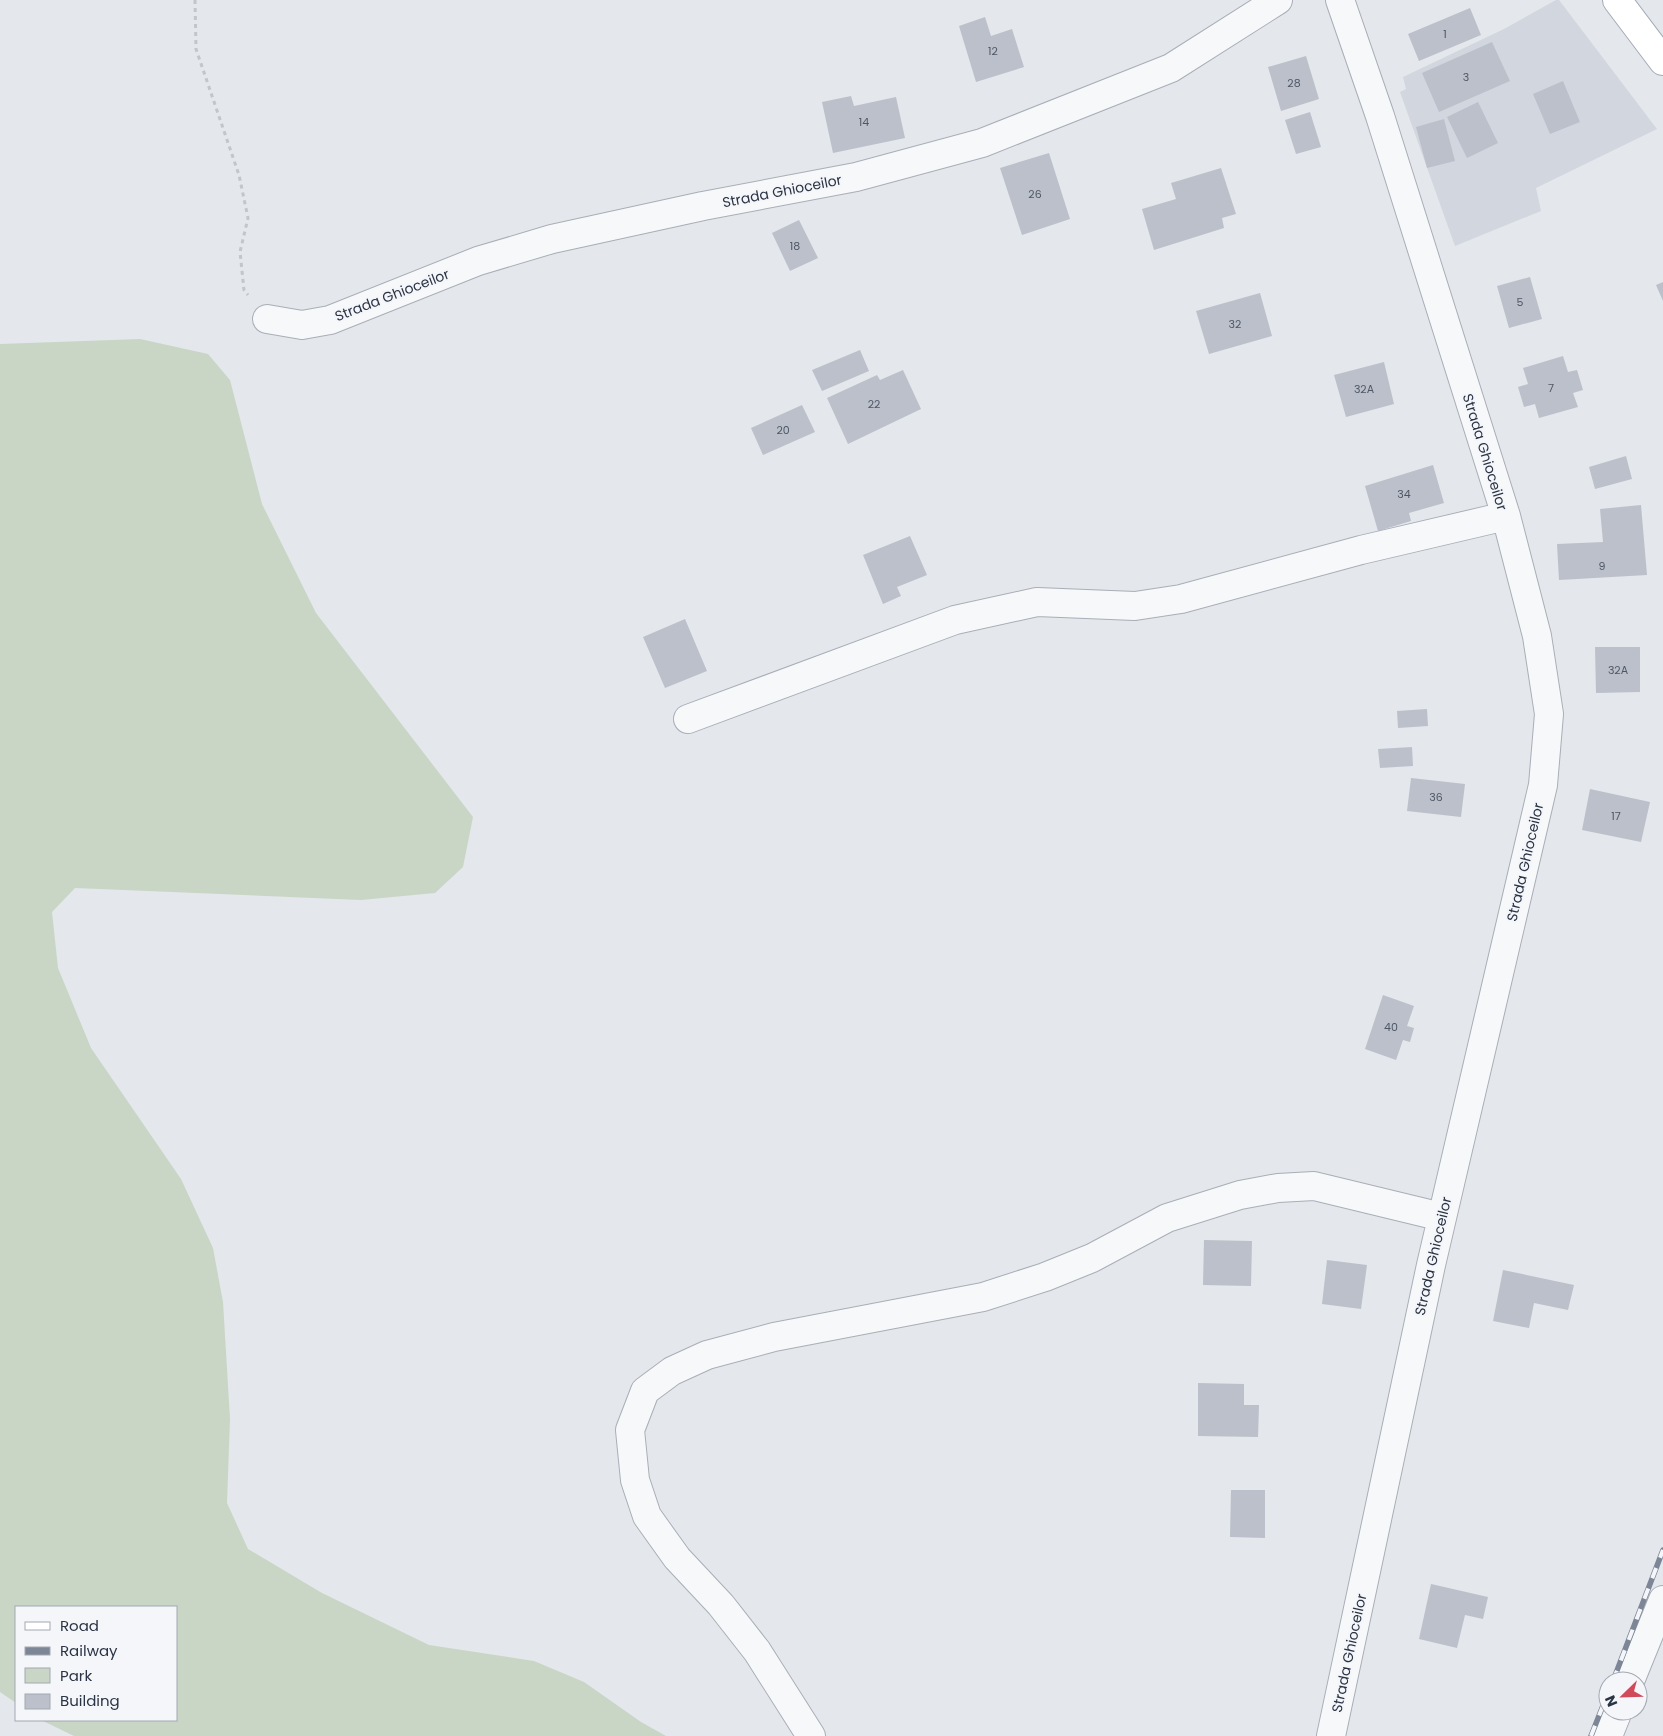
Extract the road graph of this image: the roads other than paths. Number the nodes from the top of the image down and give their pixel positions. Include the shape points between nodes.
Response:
1 (1278, 0) edge
2 (1340, 0) edge
3 (1616, 0) edge
4 (1663, 61) edge
5 (267, 319) road end
6 (1506, 516) junction
7 (688, 719) dead end
8 (1442, 1217) junction
9 (1663, 1600) edge
10 (1634, 1671) edge
11 (1614, 1721) edge
12 (811, 1736) edge
13 (1331, 1736) edge
14 (1608, 1736) edge

1 - 5 street, Strada Ghioceilor via 1170,68 982,143 856,177 552,239 478,261 330,320 302,325
2 - 6 street, Strada Ghioceilor via 1380,116
3 - 4 main road
6 - 7 street via 1360,550 1181,599 1135,606 1037,602 955,620
6 - 8 street, Strada Ghioceilor via 1537,636 1549,714 1543,786
8 - 12 street via 1314,1186 1240,1194 1167,1218 1092,1258 1045,1277 983,1297 774,1337 707,1355 672,1371 645,1391 630,1430 635,1480 648,1516 677,1558 721,1604 756,1651
8 - 13 street, Strada Ghioceilor
9 - 10 street
11 - 14 street

